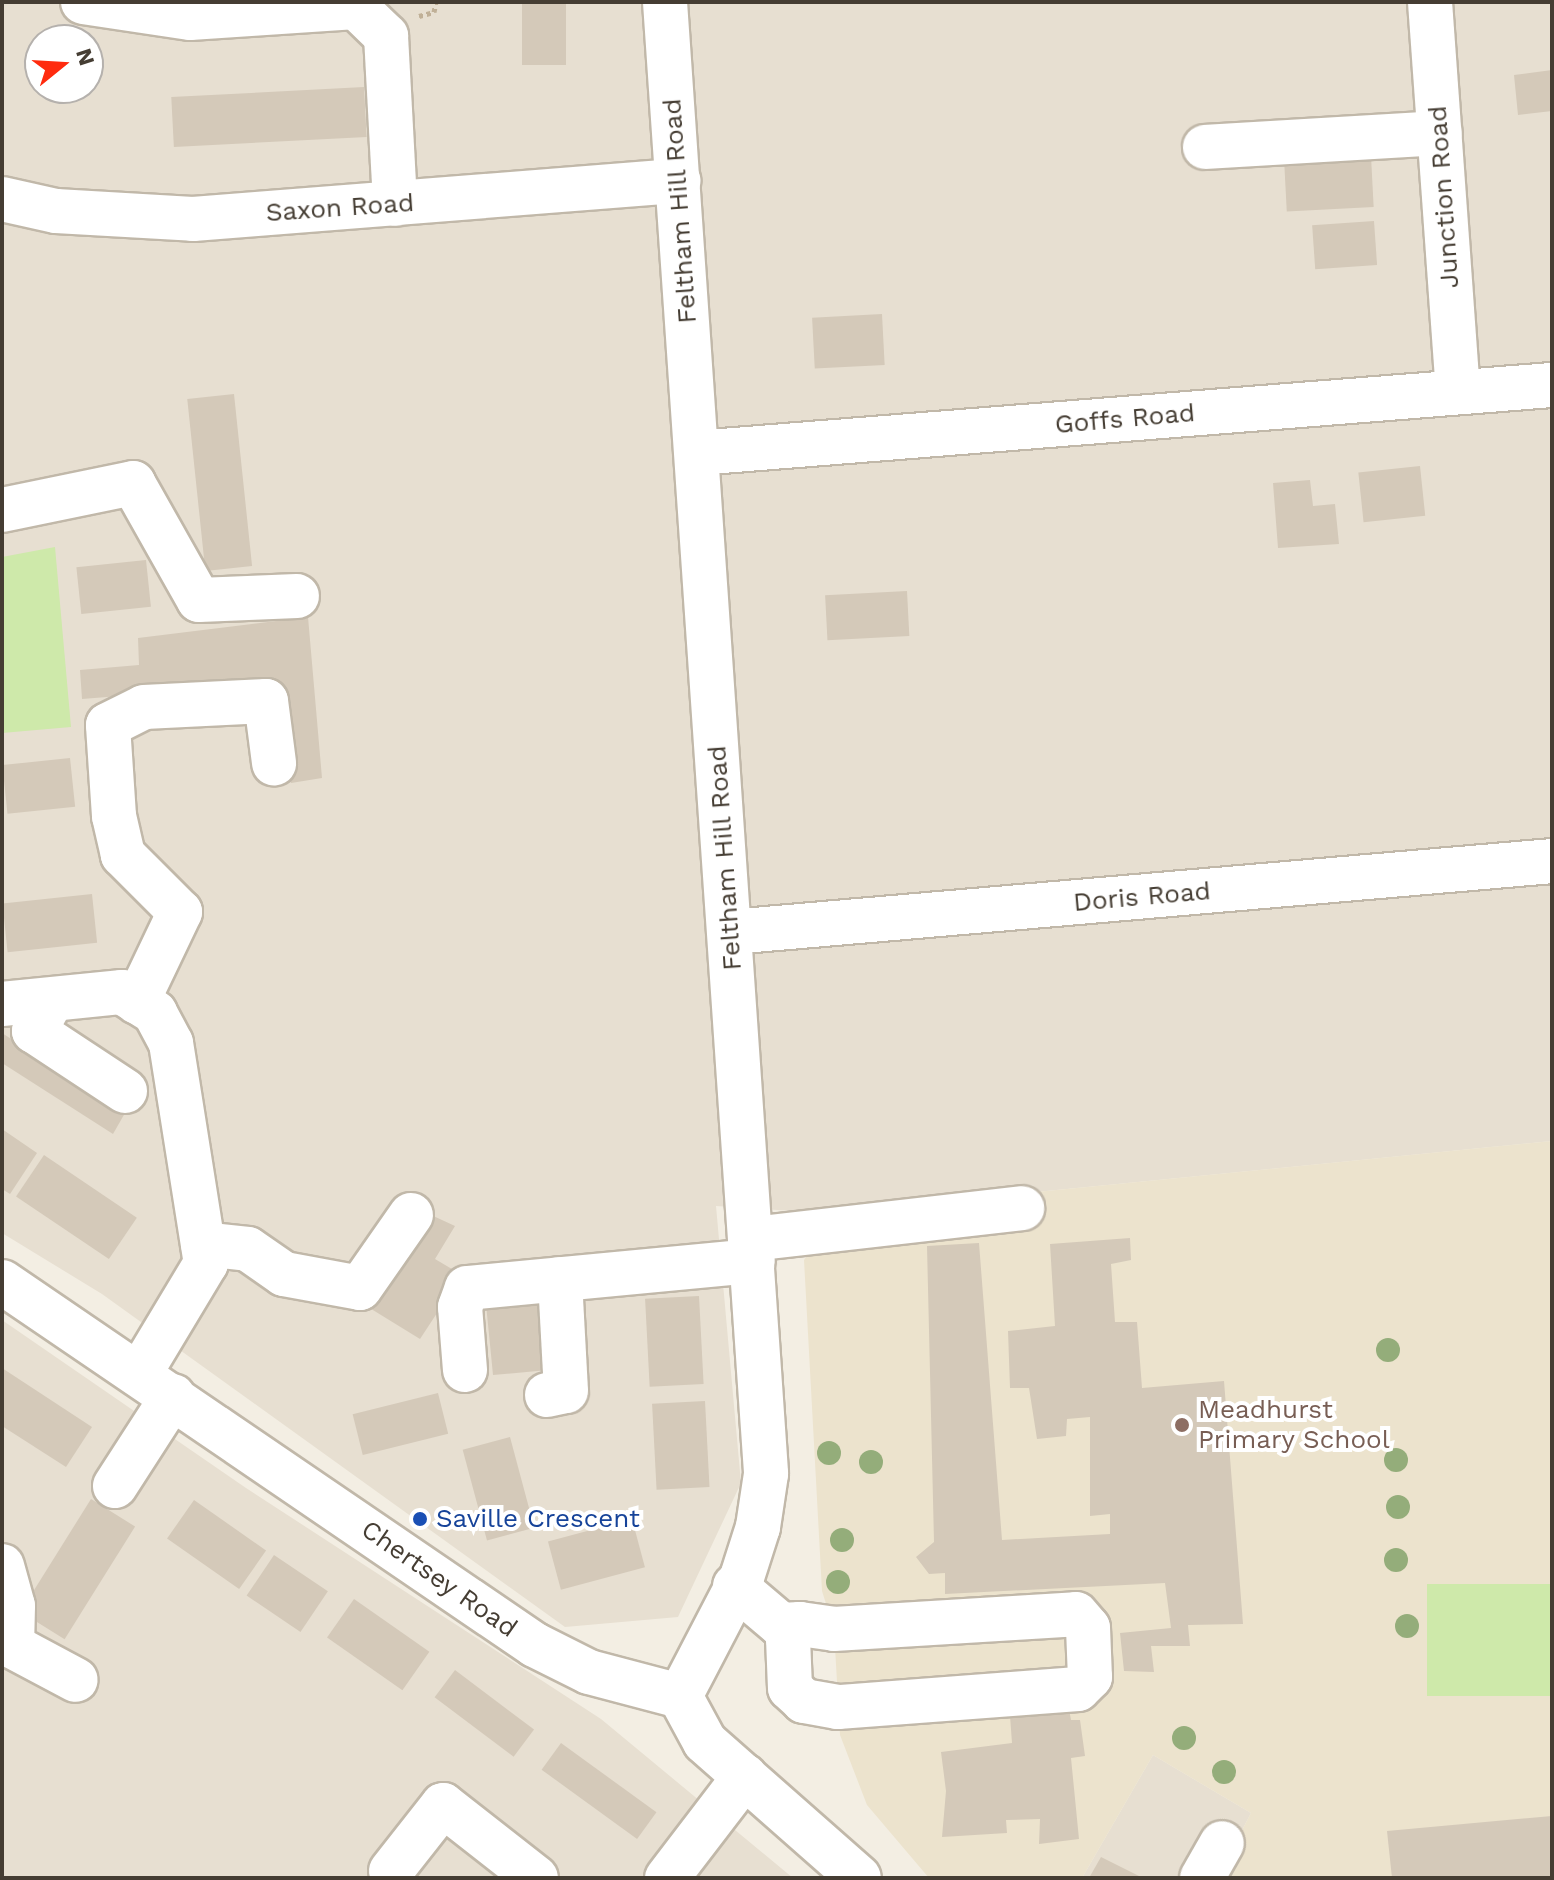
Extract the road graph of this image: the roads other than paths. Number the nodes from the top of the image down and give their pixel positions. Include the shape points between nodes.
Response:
1 (83, 2) edge
2 (665, 2) edge
3 (1430, 2) edge
4 (1440, 133) junction
5 (1205, 147) dead end
6 (679, 181) junction
7 (2, 199) edge
8 (395, 204) junction
9 (1552, 385) edge
10 (1458, 392) junction
11 (697, 453) junction
12 (2, 510) edge
13 (297, 596) dead end
14 (274, 763) dead end
15 (1552, 861) edge
16 (731, 932) junction
17 (52, 1000) junction
18 (137, 1002) junction
19 (2, 1004) edge
20 (125, 1091) dead end
21 (1022, 1208) dead end
22 (411, 1215) dead end
23 (203, 1244) junction
24 (752, 1250) junction
25 (560, 1279) junction
26 (2, 1282) edge
27 (465, 1370) dead end
28 (156, 1384) junction
29 (547, 1395) dead end
30 (115, 1486) dead end
31 (2, 1566) edge
32 (735, 1586) junction
33 (800, 1624) junction
34 (76, 1680) dead end
35 (680, 1696) junction
36 (745, 1776) junction
37 (391, 1871) dead end
38 (536, 1878) edge
39 (667, 1878) edge
40 (859, 1878) edge

1 - 8 street via 190,18 356,7 386,36
2 - 6 street, Feltham Hill Road
3 - 4 street, Junction Road
4 - 5 street
4 - 10 street, Junction Road
6 - 8 street, Saxon Road
6 - 11 street, Feltham Hill Road
7 - 8 street, Saxon Road via 56,211 193,219
9 - 10 street, Goffs Road
10 - 11 street, Goffs Road
11 - 16 street, Feltham Hill Road
12 - 13 street via 133,483 199,600
14 - 18 street via 266,701 144,707 108,725 114,816 123,855 180,912
15 - 16 street, Doris Road
16 - 24 street, Feltham Hill Road
17 - 18 street via 122,992
17 - 19 street
17 - 20 street via 34,1031
18 - 23 street via 155,1013 171,1043
21 - 24 street
22 - 23 street via 360,1288 284,1274 248,1249
23 - 28 street via 206,1263
24 - 25 street
24 - 32 street, Feltham Hill Road via 766,1474 758,1527
25 - 27 street via 467,1288 460,1307
25 - 29 street via 566,1391
26 - 28 street, Chertsey Road
28 - 30 street
28 - 35 street, Chertsey Road via 535,1645 589,1672
31 - 34 street via 13,1606 12,1646
32 - 33 street via 781,1625
32 - 35 street, Feltham Hill Road
33 - 33 street via 788,1639 790,1688 804,1701 838,1707 1078,1689 1090,1677 1088,1628 1076,1614 834,1629
35 - 36 street via 705,1742
36 - 39 street
36 - 40 street
37 - 38 street via 443,1805

